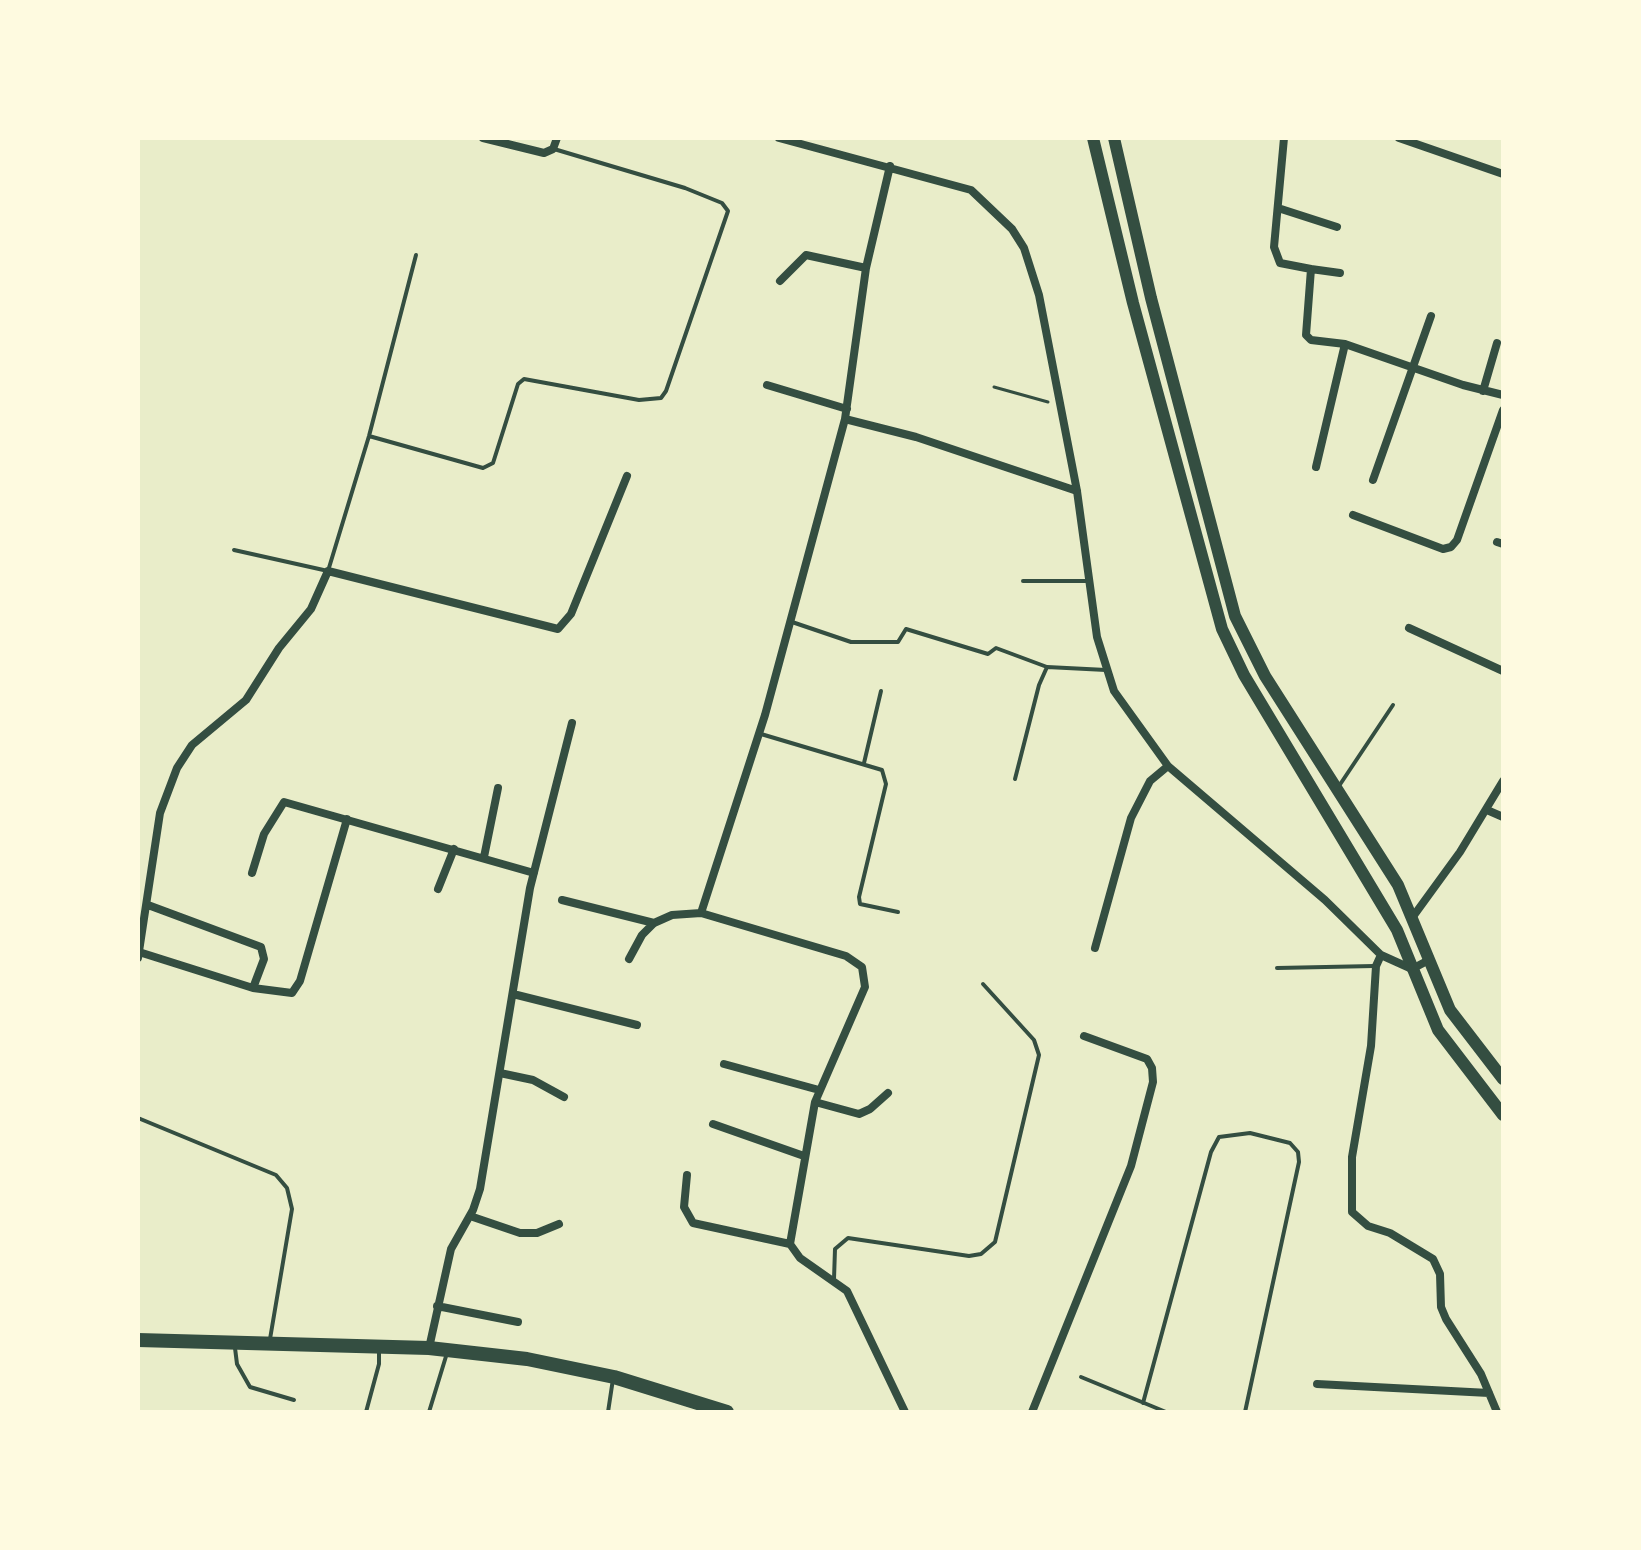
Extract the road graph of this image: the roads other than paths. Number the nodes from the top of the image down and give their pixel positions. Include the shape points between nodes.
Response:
1 (483, 138) edge
2 (557, 138) edge
3 (779, 138) edge
4 (1093, 138) edge
5 (1114, 138) edge
6 (1284, 138) edge
7 (1399, 138) edge
8 (553, 149) junction
9 (890, 166) junction
10 (1503, 174) edge
11 (1278, 208) junction
12 (1337, 227) dead end
13 (416, 255) dead end
14 (866, 268) junction
15 (1311, 269) junction
16 (1340, 273) dead end
17 (780, 281) dead end
18 (1151, 298) junction
19 (1133, 303) junction
20 (1431, 316) dead end
21 (1497, 343) dead end
22 (1345, 344) junction
23 (1412, 367) junction
24 (767, 385) dead end
25 (1483, 391) junction
26 (1503, 395) edge
27 (847, 409) junction
28 (1503, 410) edge
29 (845, 419) junction
30 (369, 436) junction
31 (1316, 467) dead end
32 (627, 476) dead end
33 (1373, 480) dead end
34 (1077, 491) junction
35 (1353, 515) dead end
36 (234, 550) dead end
37 (1216, 557) junction
38 (1201, 561) junction
39 (328, 571) junction
40 (1023, 581) dead end
41 (1091, 581) junction
42 (790, 621) junction
43 (1409, 628) dead end
44 (1047, 667) junction
45 (1106, 670) junction
46 (1503, 671) edge
47 (881, 691) dead end
48 (1393, 705) dead end
49 (572, 723) dead end
50 (759, 733) junction
51 (864, 764) junction
52 (1168, 766) junction
53 (1015, 779) dead end
54 (1503, 781) edge
55 (1338, 787) junction
56 (498, 788) dead end
57 (1487, 810) junction
58 (1503, 817) edge
59 (347, 819) junction
60 (454, 849) junction
61 (484, 857) junction
62 (252, 873) dead end
63 (534, 873) junction
64 (438, 889) dead end
65 (562, 900) dead end
66 (148, 905) junction
67 (898, 912) dead end
68 (701, 913) junction
69 (1412, 918) junction
70 (654, 923) junction
71 (1095, 948) dead end
72 (139, 955) edge
73 (1381, 955) junction
74 (629, 959) dead end
75 (1427, 961) junction
76 (1376, 966) junction
77 (1277, 968) dead end
78 (1412, 969) junction
79 (983, 984) dead end
80 (253, 988) junction
81 (513, 994) junction
82 (637, 1025) dead end
83 (1084, 1036) dead end
84 (724, 1064) dead end
85 (500, 1073) junction
86 (1503, 1079) edge
87 (819, 1090) junction
88 (888, 1093) dead end
89 (564, 1097) dead end
90 (815, 1102) junction
91 (1503, 1115) edge
92 (138, 1118) edge
93 (713, 1124) dead end
94 (804, 1156) junction
95 (687, 1175) dead end
96 (470, 1216) junction
97 (559, 1224) dead end
98 (790, 1244) junction
99 (834, 1279) junction
100 (437, 1306) junction
101 (518, 1322) dead end
102 (138, 1340) edge
103 (270, 1341) junction
104 (234, 1342) junction
105 (379, 1347) junction
106 (429, 1348) junction
107 (448, 1350) junction
108 (614, 1377) junction
109 (1081, 1377) dead end
110 (1317, 1384) dead end
111 (1489, 1393) junction
112 (294, 1400) dead end
113 (1143, 1403) junction
114 (366, 1412) edge
115 (429, 1412) edge
116 (608, 1412) edge
117 (727, 1412) edge
118 (905, 1412) edge
119 (1032, 1412) edge
120 (1166, 1412) edge
121 (1245, 1412) edge
122 (1497, 1412) edge

1 - 8 street via 537,153
2 - 8 street
3 - 9 street
4 - 19 main road
5 - 18 main road
6 - 11 street
7 - 10 street
8 - 30 lane via 685,188 713,198 728,211 666,391 661,398 639,400 524,379 493,463 483,468
9 - 14 street
9 - 34 street via 971,190 1024,248 1039,295
11 - 12 street
11 - 15 street via 1275,256 1280,263
13 - 30 lane
14 - 17 street via 810,254
14 - 27 street
15 - 16 street
15 - 22 street via 1306,335
18 - 19 main road
18 - 37 main road
19 - 38 main road
20 - 23 street
21 - 25 street
22 - 23 street
22 - 31 street
23 - 25 street
23 - 33 street
24 - 27 street
25 - 26 street
27 - 29 street
28 - 35 street via 1451,547 1443,549
29 - 34 street
29 - 42 street
30 - 39 lane
32 - 39 street via 571,614 558,629
34 - 41 street
36 - 39 lane
37 - 38 main road
37 - 55 main road via 1235,616 1265,676
38 - 78 main road via 1222,629 1244,675 1397,930
39 - 66 street via 311,609 246,700 192,745 177,768 160,813
40 - 41 lane
41 - 45 street
42 - 44 lane via 851,642 898,642 906,629 988,654 996,648
42 - 50 street
43 - 46 street
44 - 45 lane
44 - 53 lane
45 - 52 street via 1121,703
47 - 51 lane
48 - 55 lane
49 - 63 street
50 - 51 lane
50 - 68 street
51 - 67 lane via 882,770 886,784 860,904
52 - 71 street via 1150,781 1131,818
52 - 73 street
54 - 57 street
55 - 69 main road via 1398,885
56 - 61 street
57 - 58 street
57 - 69 street
59 - 60 street
59 - 62 street via 284,802 264,834
59 - 80 street via 300,981 292,993
60 - 61 street
60 - 64 street
61 - 63 street
63 - 81 street
65 - 70 street
66 - 72 street
66 - 80 street via 258,945 265,957
68 - 70 street via 672,915
68 - 87 street via 846,956 862,967 865,987
69 - 75 main road
70 - 74 street
72 - 80 street
73 - 76 street
73 - 78 street
75 - 78 street
75 - 86 main road via 1450,1010
76 - 77 lane
76 - 111 street via 1371,1046 1352,1157 1352,1212 1368,1226 1433,1259 1446,1319
78 - 91 main road via 1438,1030
79 - 99 lane via 1034,1040 1039,1055 995,1242 969,1256 848,1238 835,1249
81 - 82 street
81 - 85 street
83 - 119 street via 1147,1059 1153,1082 1131,1166
84 - 87 street
85 - 89 street via 533,1080
85 - 96 street via 480,1189
87 - 90 street
88 - 90 street via 859,1114
90 - 94 street
92 - 103 lane via 283,1181 292,1209
93 - 94 street
94 - 98 street
95 - 98 street via 684,1207 693,1223
96 - 97 street via 520,1233
96 - 100 street via 451,1249
98 - 99 street via 806,1263
99 - 118 street via 856,1305
100 - 101 street
100 - 106 street
102 - 104 main road
103 - 104 main road
103 - 105 main road
104 - 112 lane via 237,1364 250,1387
105 - 106 main road
105 - 114 lane
106 - 107 main road
107 - 108 main road
107 - 115 lane
108 - 116 lane
108 - 117 main road
109 - 113 lane
110 - 111 street
111 - 122 street
113 - 120 lane
113 - 121 lane via 1211,1152 1219,1137 1250,1133 1290,1143 1299,1162

